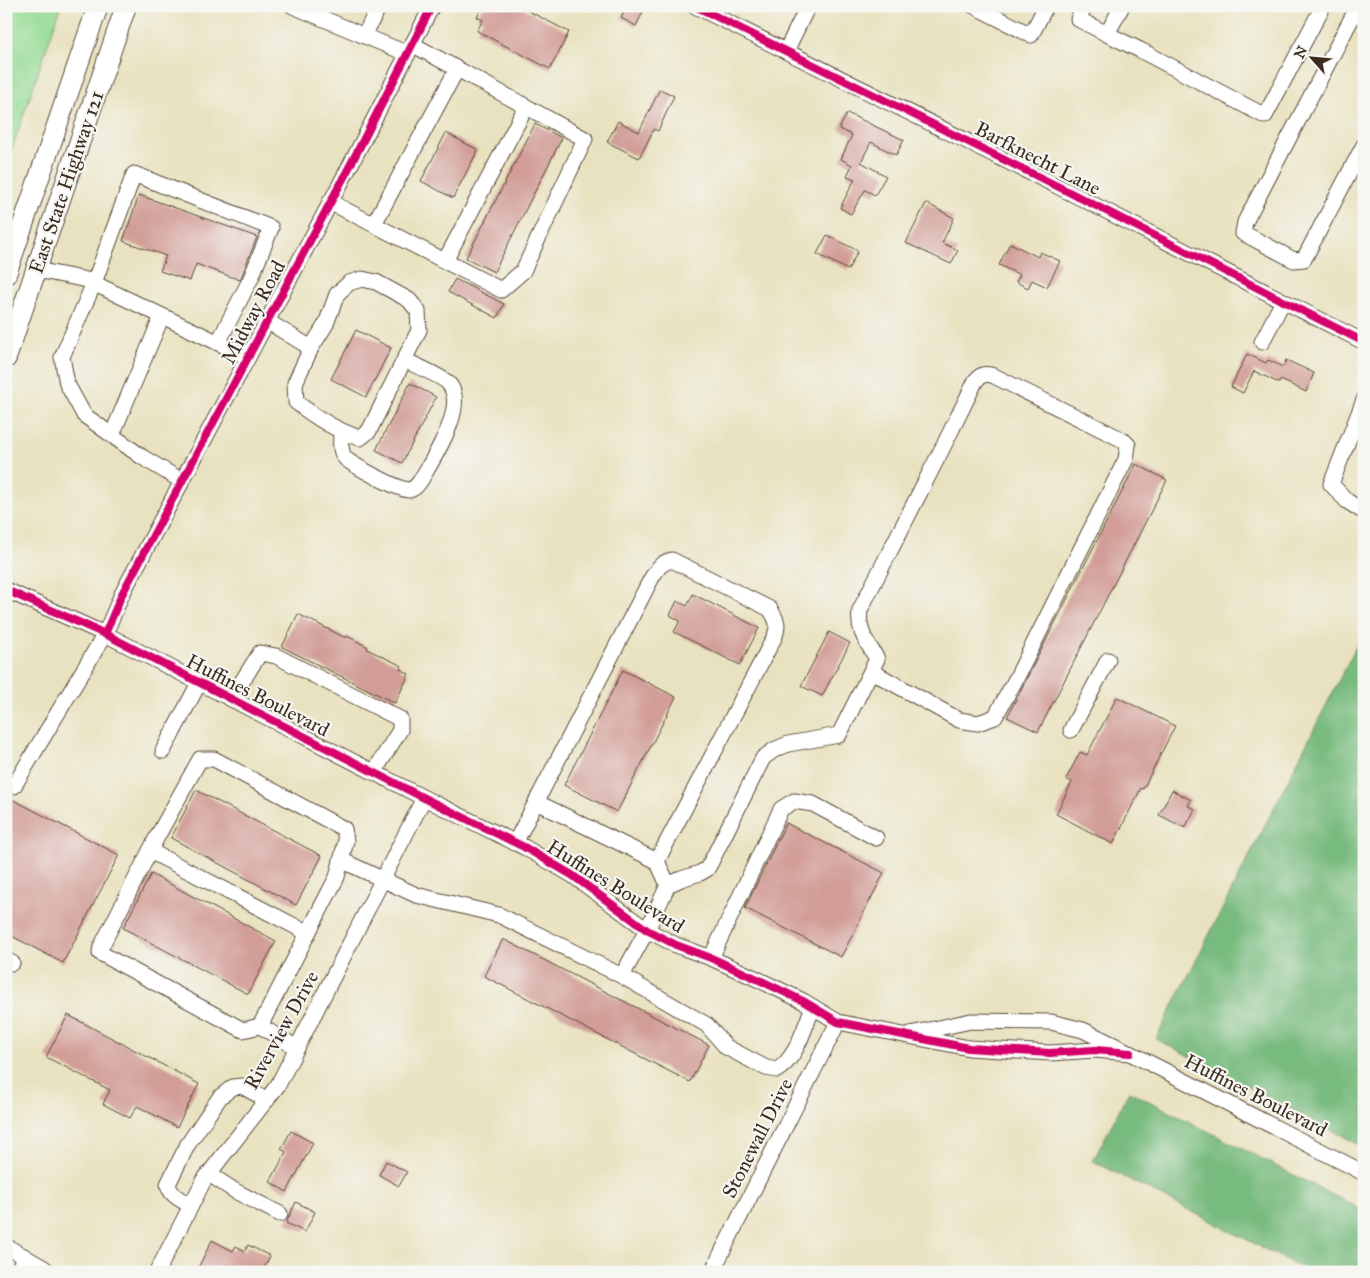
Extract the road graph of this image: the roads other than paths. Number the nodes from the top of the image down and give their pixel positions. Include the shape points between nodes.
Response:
1 (98, 6) edge
2 (126, 6) edge
3 (293, 6) edge
4 (379, 6) edge
5 (432, 6) edge
6 (695, 6) edge
7 (808, 6) edge
8 (974, 6) edge
9 (1046, 6) edge
10 (1085, 6) edge
11 (1122, 6) edge
12 (1323, 6) edge
13 (1358, 6) edge
14 (1107, 34) junction
15 (364, 36) junction
16 (410, 49) junction
17 (786, 51) junction
18 (457, 69) junction
19 (526, 107) junction
20 (1364, 145) edge
21 (330, 202) junction
22 (374, 224) junction
23 (445, 261) junction
24 (37, 270) junction
25 (6, 274) edge
26 (94, 283) junction
27 (1283, 301) junction
28 (162, 316) junction
29 (267, 321) junction
30 (1262, 342) dead end
31 (1364, 342) edge
32 (218, 343) junction
33 (311, 348) junction
34 (248, 357) junction
35 (6, 358) edge
36 (404, 360) junction
37 (1364, 400) edge
38 (341, 431) junction
39 (112, 435) junction
40 (182, 481) junction
41 (1364, 512) edge
42 (6, 590) edge
43 (105, 634) junction
44 (1108, 660) dead end
45 (871, 671) junction
46 (199, 683) junction
47 (231, 699) junction
48 (1071, 730) dead end
49 (164, 751) dead end
50 (374, 772) junction
51 (6, 784) edge
52 (424, 798) junction
53 (536, 802) junction
54 (876, 838) dead end
55 (515, 843) junction
56 (150, 851) junction
57 (341, 860) junction
58 (657, 862) junction
59 (382, 879) junction
60 (668, 885) junction
61 (647, 930) junction
62 (308, 933) junction
63 (711, 958) junction
64 (622, 976) junction
65 (813, 1007) junction
66 (838, 1022) junction
67 (260, 1026) junction
68 (903, 1035) junction
69 (297, 1048) junction
70 (1130, 1052) junction
71 (267, 1100) junction
72 (1364, 1173) edge
73 (209, 1174) junction
74 (191, 1206) junction
75 (280, 1214) dead end
76 (6, 1246) edge
77 (24, 1256) junction
78 (18, 1272) edge
79 (43, 1272) edge
80 (157, 1272) edge
81 (712, 1272) edge

1 - 25 main road, East State Highway 121
2 - 24 main road, East State Highway 121
3 - 15 street
4 - 15 street
5 - 16 street, Midway Road
6 - 17 street, Barfknecht Lane
7 - 17 street
8 - 9 street via 1031,35
10 - 14 street via 1078,20
11 - 14 street
12 - 14 street via 1265,116
13 - 20 street via 1244,222 1243,233 1294,260 1304,259
15 - 16 street
16 - 18 street
16 - 21 street, Midway Road
17 - 27 street, Barfknecht Lane
18 - 19 street
18 - 22 street
19 - 23 street
19 - 23 street via 585,139 523,271 501,290
21 - 22 street
21 - 29 street, Midway Road
22 - 23 street
24 - 26 street
24 - 35 main road, East State Highway 121
26 - 28 street
26 - 32 street via 134,174 272,228
26 - 39 street via 62,357 67,384 84,414
27 - 30 street
27 - 31 street, Barfknecht Lane
28 - 32 street
28 - 39 street
29 - 33 street
29 - 34 street, Midway Road
32 - 34 street
33 - 36 street via 326,324 337,294 362,278 409,300 418,311 419,330
33 - 38 street via 295,383 296,402
34 - 40 street, Midway Road
36 - 38 street via 369,431 360,438
36 - 38 street via 448,382 455,401 450,426 415,488 408,490 394,486 345,458
37 - 41 street via 1331,484 1347,501
39 - 40 street
40 - 43 street, Midway Road via 122,594
42 - 43 street, Huffines Boulevard
43 - 46 street, Huffines Boulevard
43 - 51 street, Midway Road via 14,786
44 - 48 street
45 - 45 street via 877,659 860,629 860,610 980,375 994,376 1123,440 1128,446 1126,459 995,717 978,723 959,720
45 - 60 street via 839,735 788,744 763,758 707,869
46 - 47 street, Huffines Boulevard
46 - 49 street
47 - 50 street, Huffines Boulevard
47 - 50 street via 260,653 276,656 400,719 400,730
50 - 52 street, Huffines Boulevard
52 - 55 street, Huffines Boulevard
52 - 59 street, Riverview Drive
53 - 55 street
53 - 58 street
53 - 58 street via 651,579 659,566 672,560 770,609 778,627
54 - 63 street via 813,804 794,801 781,810
55 - 61 street, Huffines Boulevard via 572,875
56 - 57 street via 200,759 214,759 344,829 346,841
56 - 62 street
56 - 67 street via 100,953 242,1030
57 - 59 street
57 - 62 street via 337,877
58 - 60 street
59 - 64 street via 416,895 499,914
59 - 69 street, Riverview Drive
60 - 61 street
61 - 63 street, Huffines Boulevard
61 - 64 street
62 - 67 street
63 - 65 street, Huffines Boulevard
64 - 65 street via 707,1025 726,1047 766,1068 777,1070 786,1065 798,1045
65 - 66 street, Huffines Boulevard
66 - 68 street, Huffines Boulevard
66 - 81 street, Stonewall Drive
67 - 69 street
68 - 70 street, Huffines Boulevard via 969,1048 1050,1053
68 - 70 street, Huffines Boulevard via 971,1021 1051,1022 1083,1030
69 - 71 street, Riverview Drive
70 - 72 street, Huffines Boulevard
71 - 73 street, Riverview Drive
71 - 74 street via 242,1086 233,1087 220,1097 188,1144 168,1184 174,1196
73 - 74 street, Riverview Drive
73 - 75 street
74 - 80 street, Riverview Drive
76 - 77 street
77 - 78 street
77 - 79 street via 44,1268

